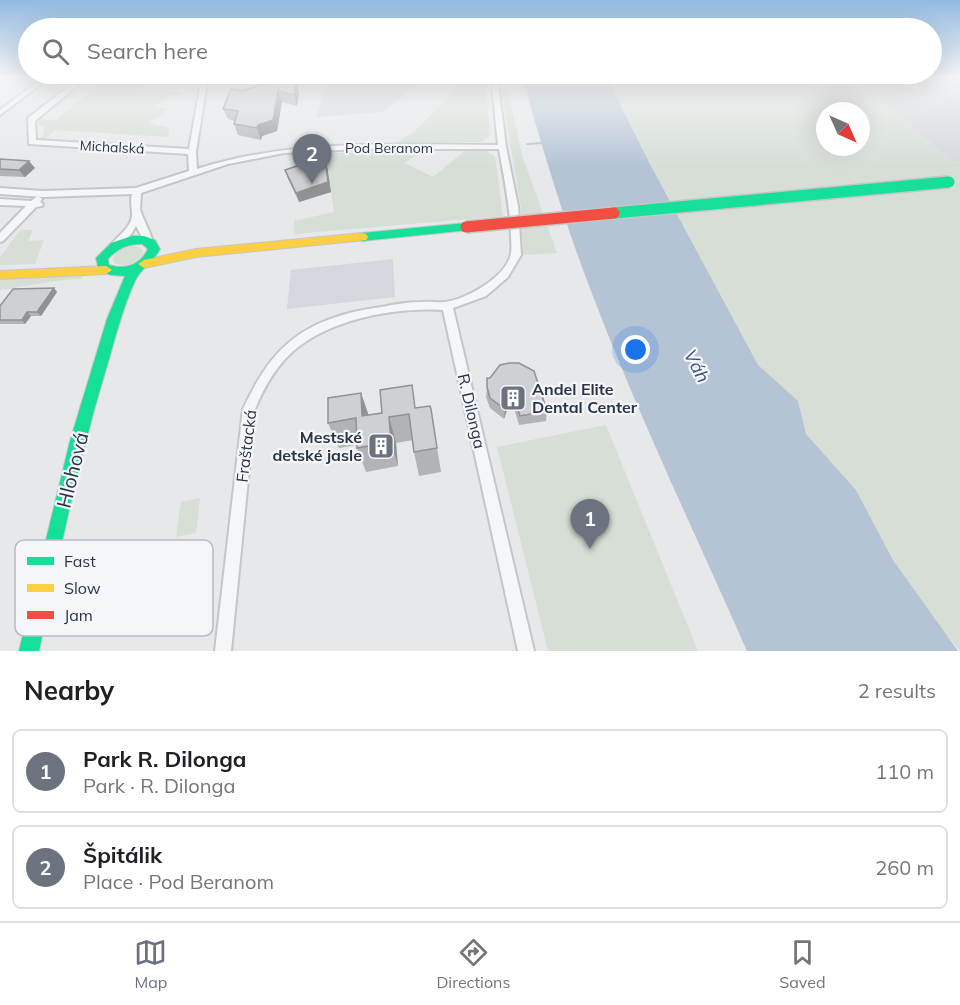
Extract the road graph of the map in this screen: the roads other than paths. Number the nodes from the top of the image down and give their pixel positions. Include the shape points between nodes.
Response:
1 (48, 106) edge
2 (200, 106) edge
3 (497, 106) edge
4 (502, 147) junction
5 (192, 152) junction
6 (193, 172) junction
7 (955, 182) edge
8 (0, 191) edge
9 (137, 191) junction
10 (0, 206) edge
11 (137, 216) junction
12 (13, 225) junction
13 (23, 226) dead end
14 (0, 228) edge
15 (0, 239) edge
16 (150, 243) junction
17 (110, 250) junction
18 (196, 253) junction
19 (139, 267) junction
20 (61, 272) junction
21 (110, 272) junction
22 (0, 275) edge
23 (122, 291) junction
24 (447, 306) junction
25 (54, 540) edge
26 (31, 636) edge
27 (28, 651) edge
28 (223, 651) edge
29 (526, 651) edge

1 - 5 street, Michalská via 31,120 32,142
2 - 5 street
3 - 4 street
4 - 6 street, Pod Beranom via 288,150
4 - 24 street via 514,206 516,255 505,275 482,293
5 - 6 street
6 - 9 street, Pod Beranom
7 - 18 main road, bridge
8 - 9 street, Pod Beranom
9 - 11 street
10 - 12 street via 38,202
11 - 16 street
11 - 17 street via 129,231
12 - 13 street
12 - 14 street
12 - 15 street
16 - 17 main road via 135,239
16 - 18 main road
16 - 19 main road, Hlohová via 153,254
17 - 20 main road
17 - 21 main road via 101,263
18 - 19 main road
19 - 21 main road
19 - 23 main road, Hlohová
20 - 21 main road
20 - 22 main road
21 - 23 main road
23 - 25 main road, Hlohová via 93,384
24 - 28 street, Fraštacká via 420,304 350,316 312,331 280,356 263,379 249,409
24 - 29 street, R. Dilonga
26 - 27 main road, Hlohová

